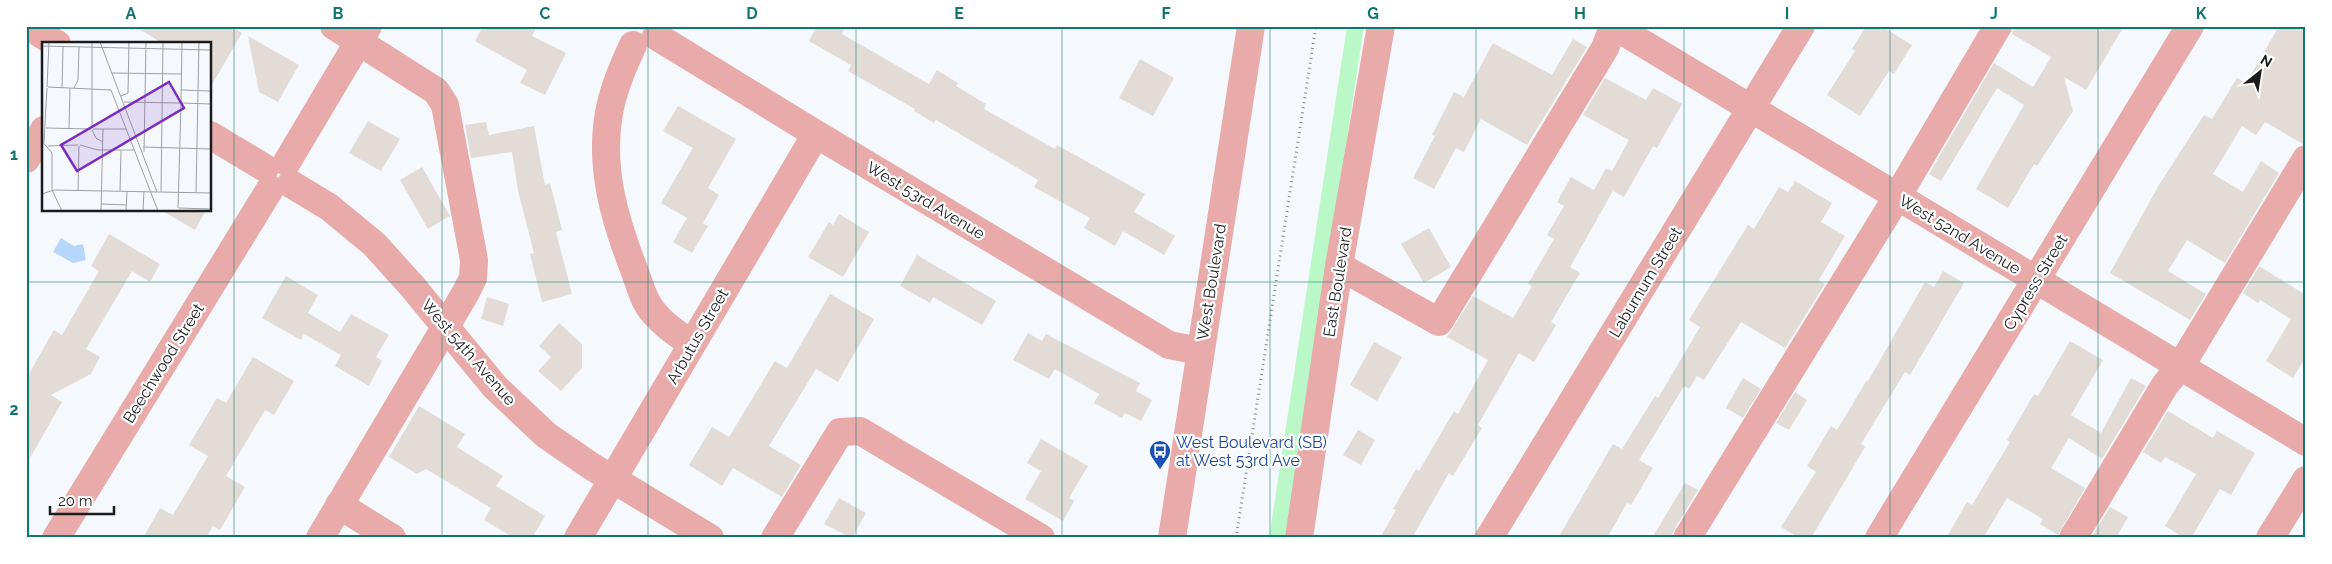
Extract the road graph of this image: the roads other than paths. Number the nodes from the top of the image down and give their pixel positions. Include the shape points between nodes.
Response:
1 (28, 26) edge
2 (334, 26) edge
3 (1251, 26) edge
4 (1380, 26) edge
5 (1613, 26) edge
6 (1801, 26) edge
7 (1998, 26) edge
8 (2190, 26) edge
9 (364, 34) edge
10 (642, 34) edge
11 (54, 42) edge
12 (1751, 109) junction
13 (42, 133) edge
14 (816, 134) junction
15 (211, 136) edge
16 (26, 159) edge
17 (2306, 159) edge
18 (278, 176) junction
19 (1897, 197) junction
20 (1339, 266) junction
21 (2036, 281) junction
22 (446, 329) junction
23 (692, 344) junction
24 (1200, 351) junction
25 (2180, 367) junction
26 (2306, 442) edge
27 (2306, 461) edge
28 (614, 479) junction
29 (2306, 480) edge
30 (339, 505) junction
31 (56, 538) edge
32 (320, 538) edge
33 (392, 538) edge
34 (578, 538) edge
35 (710, 538) edge
36 (775, 538) edge
37 (1041, 538) edge
38 (1172, 538) edge
39 (1299, 538) edge
40 (1489, 538) edge
41 (1687, 538) edge
42 (1879, 538) edge
43 (2073, 538) edge
44 (2270, 538) edge

1 - 11 street
2 - 9 street
3 - 24 street, West Boulevard
4 - 20 street, East Boulevard
5 - 12 street, West 52nd Avenue
5 - 20 street via 1606,48 1439,322
6 - 12 street, Laburnum Street
7 - 19 street
8 - 21 street, Cypress Street
9 - 18 street, Beechwood Street
9 - 22 street via 436,91 445,106 474,260 473,278
10 - 14 street, West 53rd Avenue
10 - 23 street via 623,66 609,113 606,164 615,218 643,293 653,312 672,332
12 - 19 street, West 52nd Avenue
12 - 40 street, Laburnum Street
13 - 16 street
14 - 23 street, Arbutus Street
14 - 24 street, West 53rd Avenue via 1169,345
15 - 18 street, West 54th Avenue
17 - 25 street
18 - 22 street, West 54th Avenue via 329,208 374,244
18 - 31 street, Beechwood Street
19 - 21 street, West 52nd Avenue
19 - 41 street
20 - 39 street, East Boulevard
21 - 25 street, West 52nd Avenue
21 - 42 street, Cypress Street
22 - 28 street, West 54th Avenue via 495,387 546,436
22 - 30 street
23 - 28 street, Arbutus Street
24 - 38 street, West Boulevard
25 - 26 street, West 52nd Avenue
25 - 43 street
26 - 27 street via 2303,449
28 - 34 street, Arbutus Street
28 - 35 street, West 54th Avenue
29 - 44 street
30 - 32 street
30 - 33 street
36 - 37 street via 840,432 860,431

